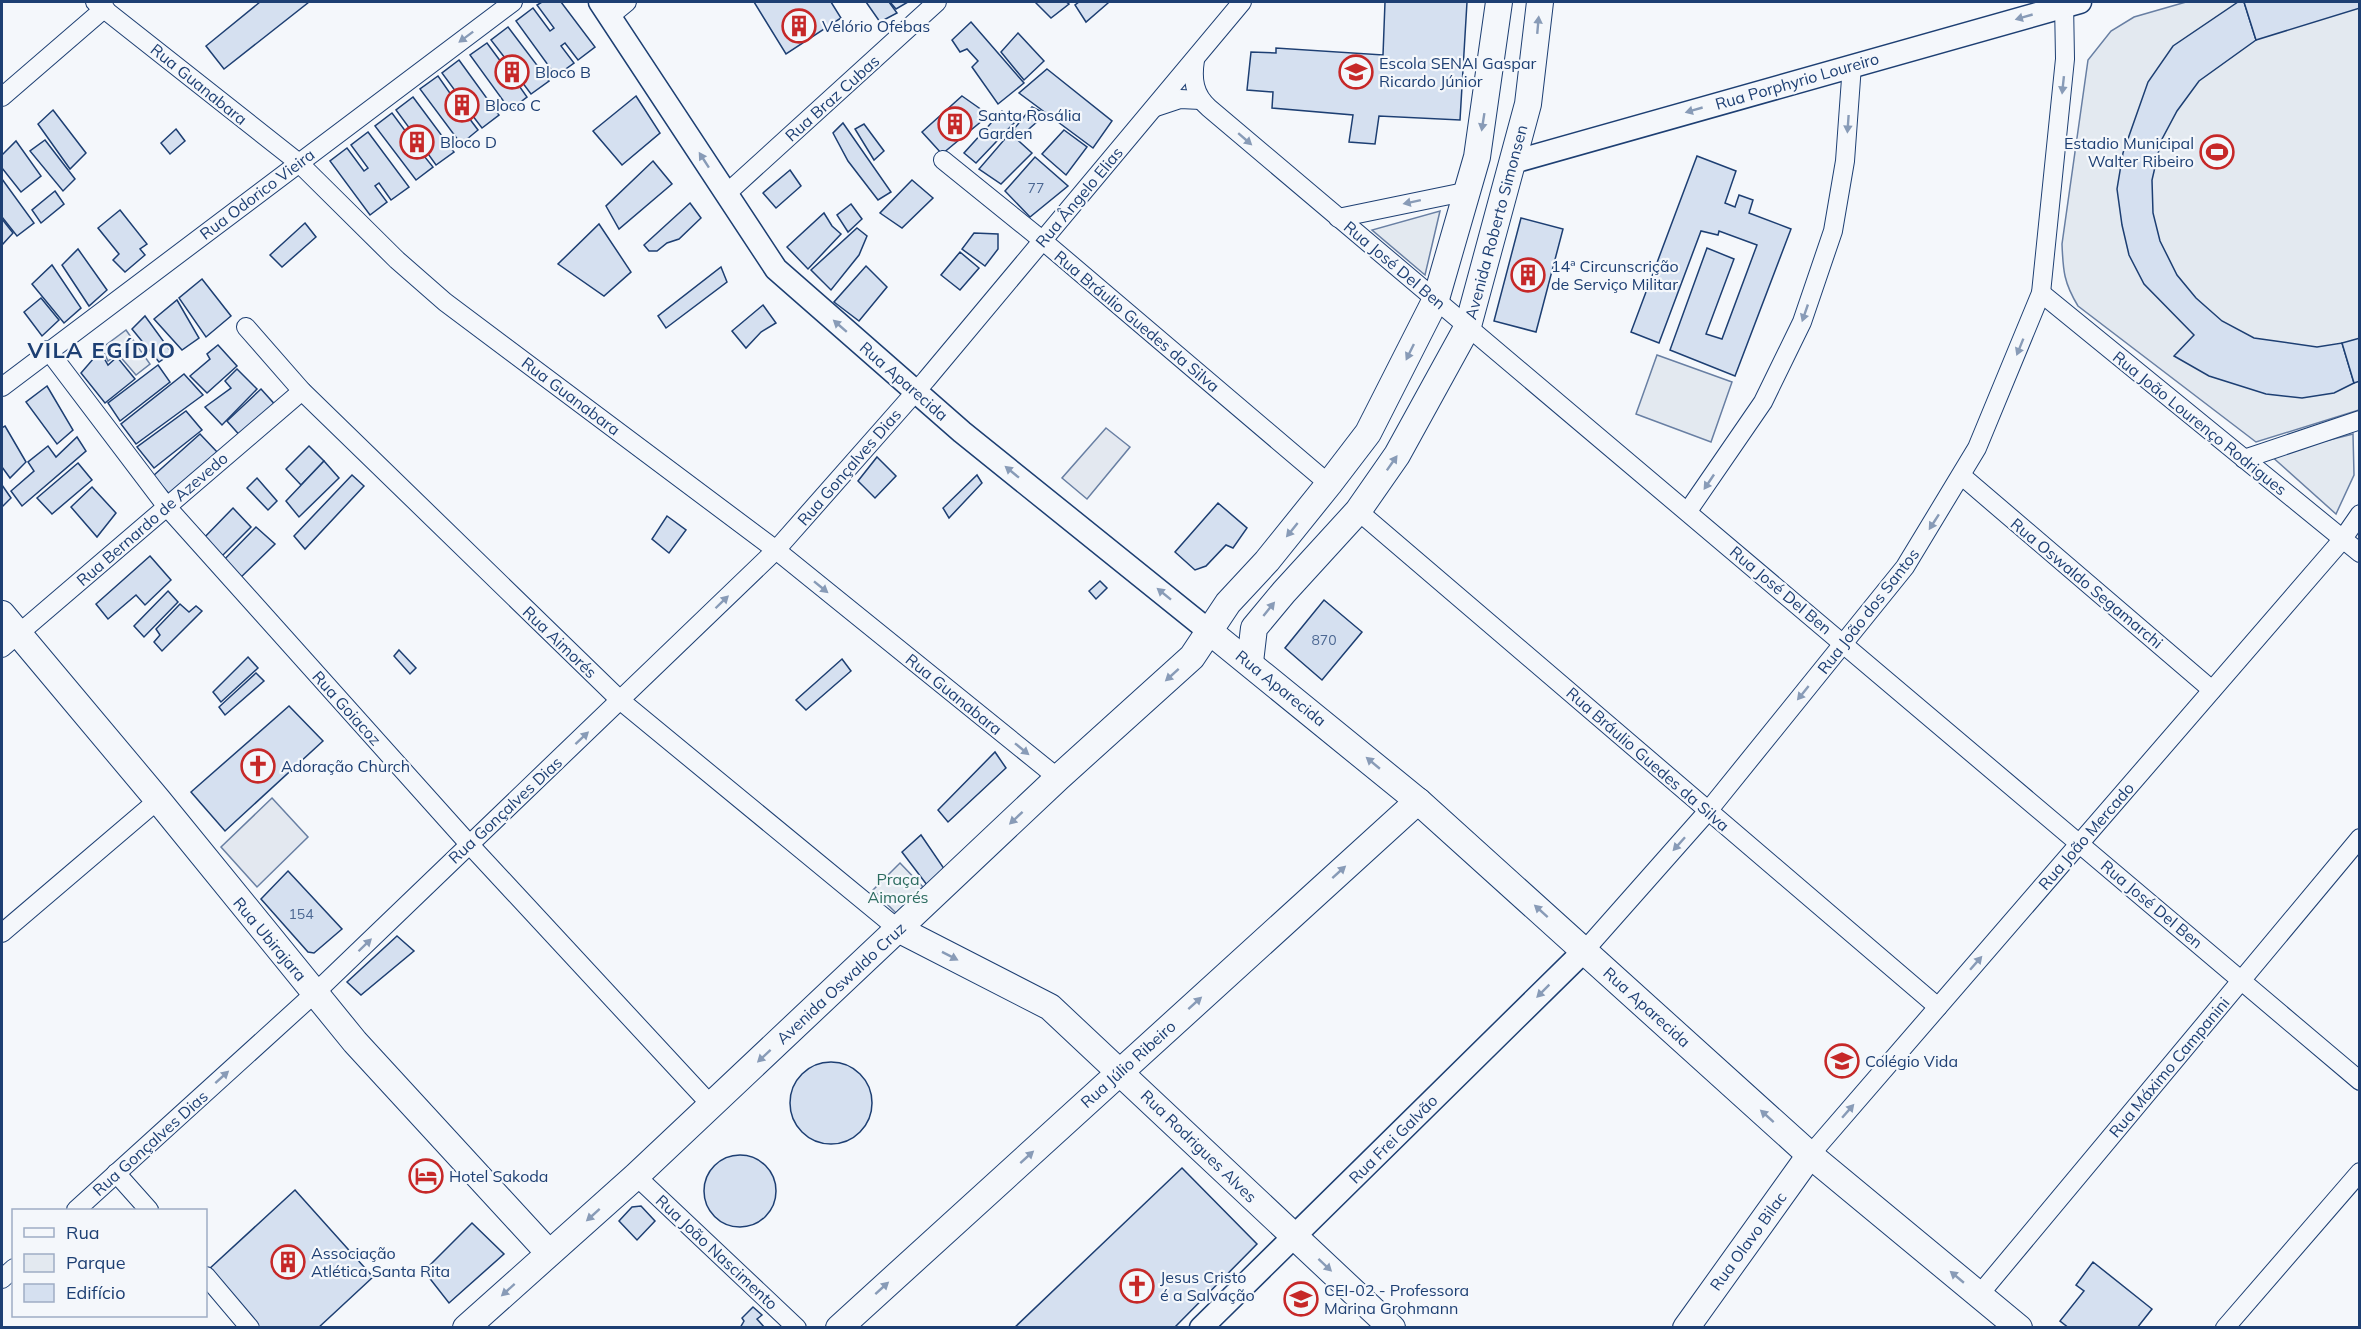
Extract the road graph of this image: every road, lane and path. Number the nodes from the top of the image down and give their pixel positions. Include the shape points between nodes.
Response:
1 (513, 2) edge
2 (627, 2) edge
3 (937, 2) edge
4 (1242, 2) edge
5 (1499, 2) edge
6 (1540, 2) edge
7 (2070, 3) edge
8 (100, 5) edge
9 (605, 9) edge
10 (1195, 60) junction
11 (1852, 65) junction
12 (2, 97) edge
13 (1201, 100) junction
14 (1154, 107) junction
15 (943, 160) dead end
16 (1514, 162) junction
17 (299, 163) junction
18 (1469, 191) junction
19 (726, 194) junction
20 (1338, 218) junction
21 (1042, 240) junction
22 (2042, 293) junction
23 (1436, 299) junction
24 (1468, 326) junction
25 (246, 327) dead end
26 (48, 350) junction
27 (2, 387) edge
28 (302, 391) junction
29 (915, 392) junction
30 (2360, 420) edge
31 (2244, 459) junction
32 (1962, 476) junction
33 (1329, 484) junction
34 (167, 507) junction
35 (1358, 511) junction
36 (1688, 511) junction
37 (2360, 514) edge
38 (2342, 540) junction
39 (776, 550) junction
40 (2360, 553) edge
41 (2, 614) edge
42 (1209, 631) junction
43 (10, 641) edge
44 (1844, 643) junction
45 (1250, 662) junction
46 (2212, 690) junction
47 (621, 701) junction
48 (1058, 778) junction
49 (158, 800) junction
50 (1418, 801) junction
51 (1708, 811) junction
52 (2360, 838) edge
53 (2080, 843) junction
54 (469, 844) junction
55 (898, 929) junction
56 (2, 933) edge
57 (1584, 950) junction
58 (2241, 980) junction
59 (315, 993) junction
60 (1938, 1007) junction
61 (1121, 1071) junction
62 (2360, 1081) edge
63 (711, 1105) junction
64 (1810, 1155) junction
65 (116, 1173) junction
66 (2360, 1173) edge
67 (636, 1176) junction
68 (77, 1209) edge
69 (147, 1209) edge
70 (1293, 1236) junction
71 (549, 1253) junction
72 (207, 1277) edge
73 (1979, 1295) junction
74 (250, 1328) edge
75 (466, 1328) edge
76 (797, 1328) edge
77 (839, 1328) edge
78 (1201, 1328) edge
79 (1392, 1328) edge
80 (1686, 1328) edge
81 (2019, 1328) edge
82 (2225, 1328) edge

1 -> 17 street, Rua Odorico Vieira
2 - 9 street
3 - 19 street, Rua Braz Cubas
4 - 10 street, Rua Ângelo Elias
5 -> 18 main road, Avenida Roberto Simonsen
16 -> 6 main road, Avenida Roberto Simonsen via 1528,104
7 -> 11 street, Rua Porphyrio Loureiro
7 -> 22 street, Rua João dos Santos
8 - 12 street
8 - 17 street, Rua Guanabara
19 -> 9 street, Rua Aparecida
10 - 13 street via 1194,81
10 - 14 street, Rua Ângelo Elias
11 -> 16 street, Rua Porphyrio Loureiro
11 -> 36 street via 1845,161 1833,231 1802,322 1763,402
13 - 14 street via 1180,99
13 -> 20 street, Rua José Del Ben
14 - 21 street, Rua Ângelo Elias
15 - 21 street, Rua Bráulio Guedes da Silva
16 - 24 main road, Avenida Roberto Simonsen
17 - 26 street, Rua Odorico Vieira
17 - 39 street, Rua Guanabara via 397,260 446,302
18 -> 20 street
18 - 23 main road, Avenida Roberto Simonsen
29 -> 19 street, Rua Aparecida via 776,269
20 - 23 street, Rua José Del Ben
21 - 29 street, Rua Ângelo Elias
21 - 33 street, Rua Bráulio Guedes da Silva
22 - 31 street, Rua João Lourenço Rodrigues
22 -> 32 street, Rua João dos Santos
23 - 24 street, Rua José Del Ben
23 -> 33 main road, Avenida Roberto Simonsen via 1368,433
35 -> 24 main road, Avenida Roberto Simonsen via 1397,455
24 - 36 street, Rua José Del Ben
25 - 28 street, Rua Aimorés
26 - 27 street, Rua Odorico Vieira
26 - 34 street, Rua Goiacoz
28 - 34 street, Rua Bernardo de Azevedo
28 - 47 street, Rua Aimorés
29 - 39 street, Rua Gonçalves Dias
42 -> 29 street, Rua Aparecida
30 - 31 street
31 - 38 street, Rua João Lourenço Rodrigues
32 -> 44 street, Rua João dos Santos via 1905,567
32 - 46 street, Rua Oswaldo Segamarchi
33 -> 42 main road, Avenida Roberto Simonsen
34 - 43 street, Rua Bernardo de Azevedo
34 - 54 street, Rua Goiacoz
45 -> 35 main road, Avenida Roberto Simonsen via 1254,628
35 - 51 street, Rua Bráulio Guedes da Silva
36 - 44 street, Rua José Del Ben
37 - 38 street, Rua João Mercado
38 - 40 street, Rua João Lourenço Rodrigues
38 - 46 street, Rua João Mercado
47 -> 39 street, Rua Gonçalves Dias
39 -> 48 street, Rua Guanabara
41 - 43 main road, Rua Ubirajara
42 - 45 main road, Rua Aparecida
42 -> 48 main road, Avenida Oswaldo Cruz via 1192,657
43 - 49 main road, Rua Ubirajara
44 -> 51 street, Rua João dos Santos
44 - 53 street, Rua José Del Ben
50 -> 45 main road, Rua Aparecida
46 - 53 street, Rua João Mercado
54 -> 47 street, Rua Gonçalves Dias
47 - 55 street, Rua Aimorés
48 -> 55 main road, Avenida Oswaldo Cruz
49 - 56 street
49 - 59 main road, Rua Ubirajara
57 -> 50 main road, Rua Aparecida
61 -> 50 main road, Rua Júlio Ribeiro
51 -> 57 street, Rua João dos Santos
51 - 60 street, Rua Bráulio Guedes da Silva
52 - 58 street, Rua Máximo Campanini
53 - 58 street, Rua José Del Ben
60 -> 53 street, Rua João Mercado
59 -> 54 street, Rua Gonçalves Dias
54 - 63 street, Rua Goiacoz
55 -> 61 main road, Rua Rodrigues Alves via 1050,1007
55 -> 63 main road, Avenida Oswaldo Cruz
64 -> 57 main road, Rua Aparecida
57 -> 70 street, Rua Frei Galvão
58 - 62 street, Rua José Del Ben
58 - 73 street, Rua Máximo Campanini
65 -> 59 street, Rua Gonçalves Dias
59 - 71 main road, Rua Ubirajara via 355,1042
64 -> 60 street, Rua João Mercado
61 - 70 main road, Rua Rodrigues Alves
77 -> 61 main road, Rua Júlio Ribeiro
63 - 67 main road, Avenida Oswaldo Cruz
73 -> 64 main road, Rua Aparecida
64 - 80 main road, Rua Olavo Bilac
65 - 68 street, Rua Gonçalves Dias
65 - 69 street
66 - 82 street
67 -> 71 main road, Avenida Oswaldo Cruz
67 - 76 street, Rua João Nascimento
70 - 78 street, Rua Frei Galvão
70 -> 79 main road, Rua Rodrigues Alves
71 -> 75 main road, Avenida Oswaldo Cruz
72 - 74 street
73 - 81 main road, Rua Aparecida

